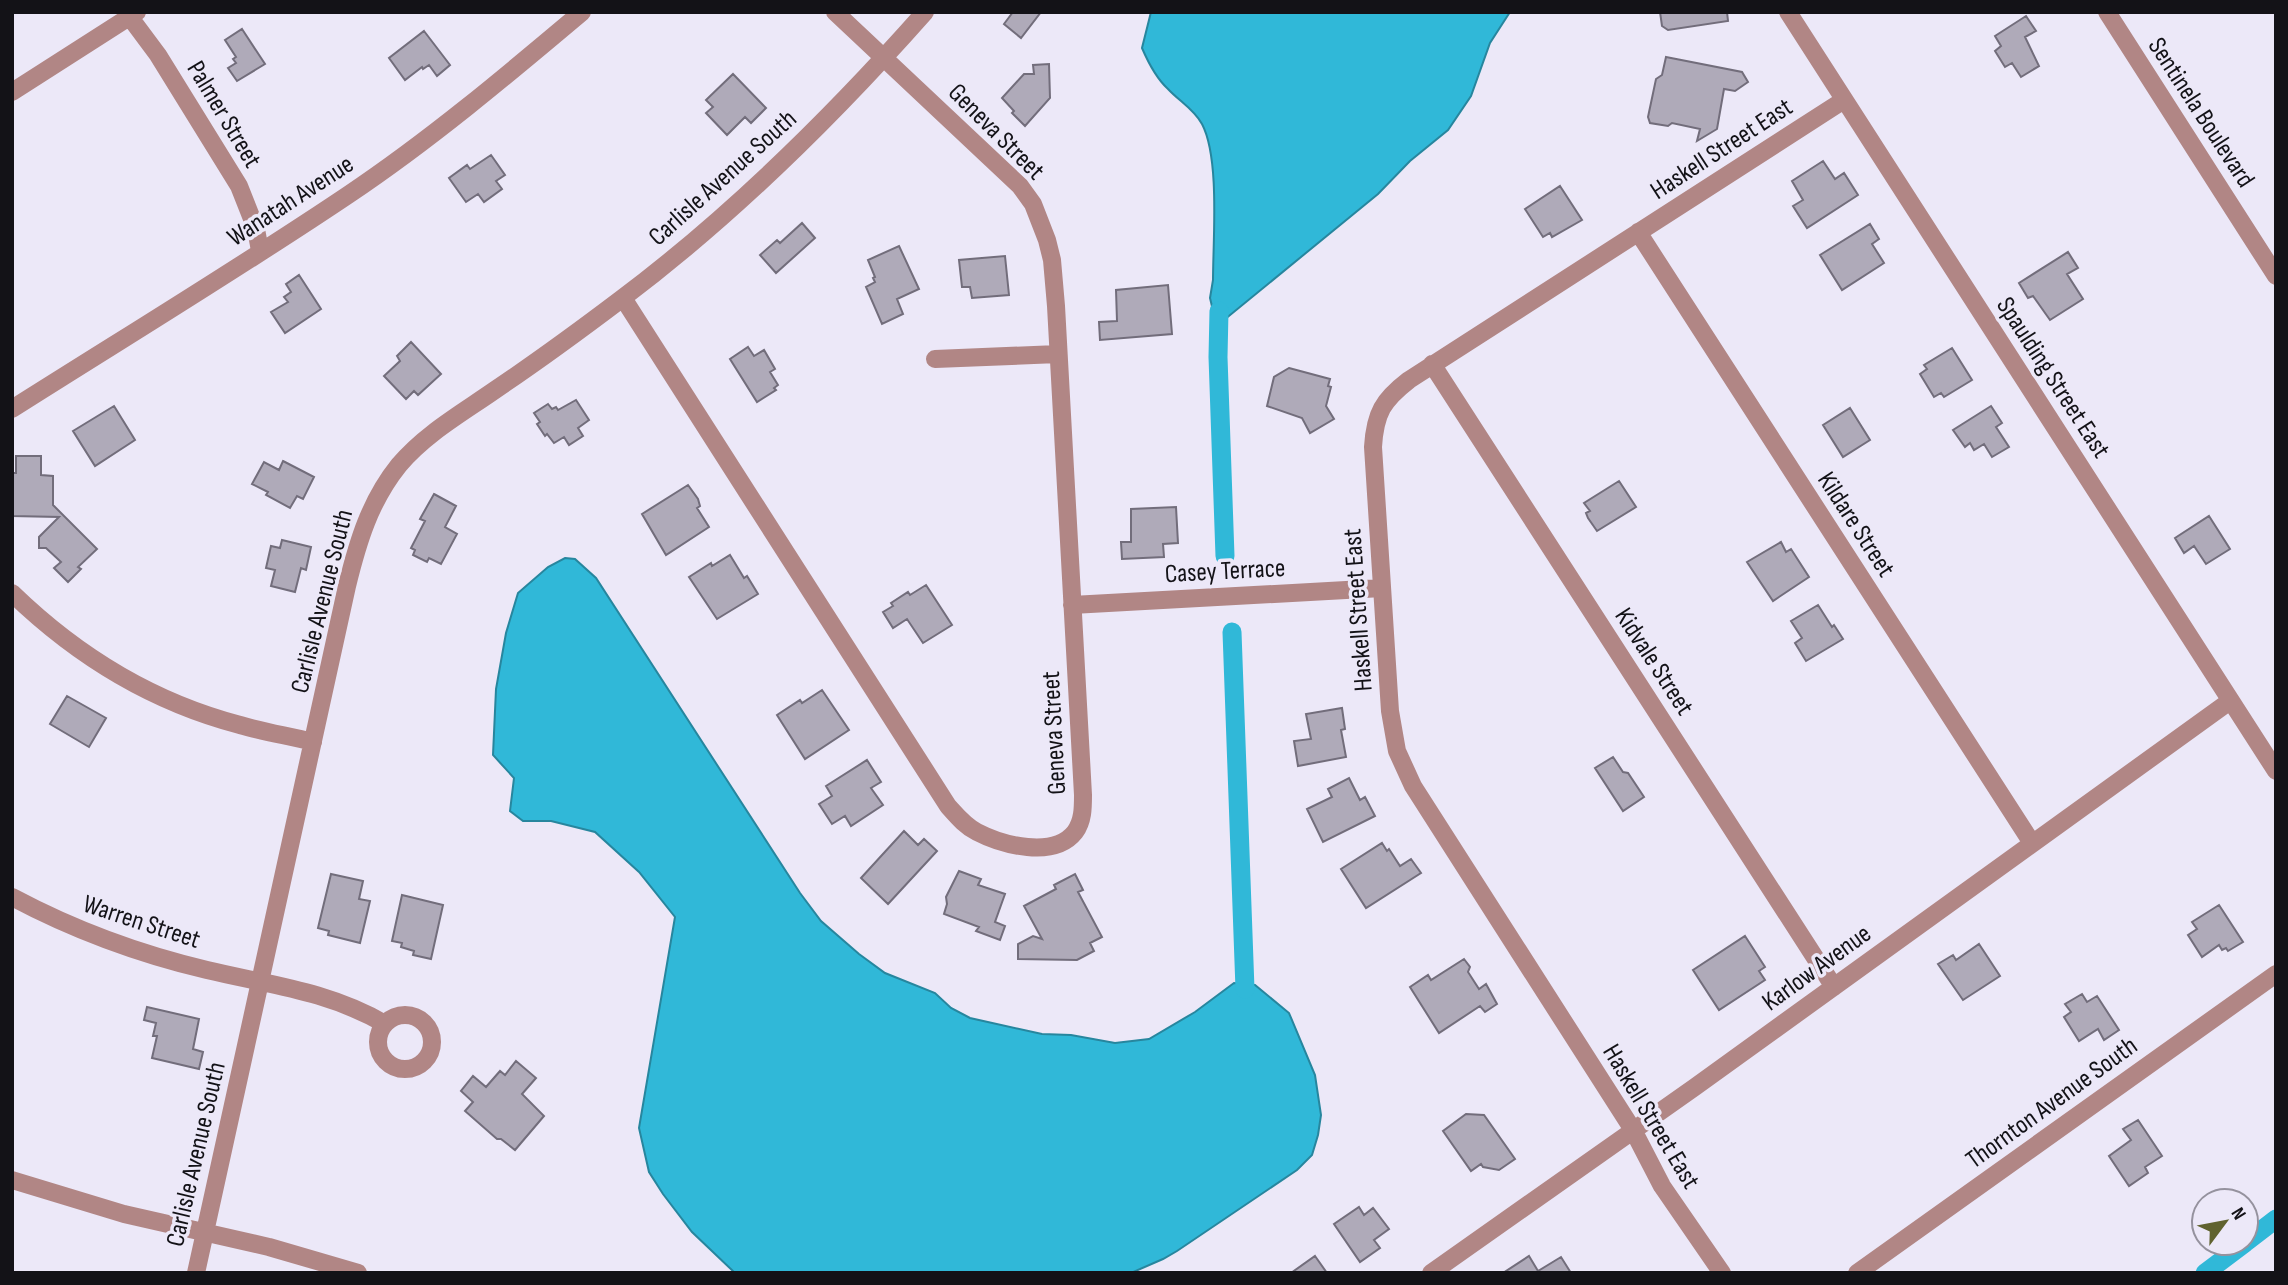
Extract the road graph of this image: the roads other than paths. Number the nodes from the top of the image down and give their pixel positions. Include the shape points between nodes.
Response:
1 (582, 12) edge
2 (835, 12) edge
3 (925, 12) edge
4 (1788, 12) edge
5 (2107, 12) edge
6 (131, 14) edge
7 (884, 58) junction
8 (12, 92) edge
9 (1844, 100) junction
10 (1638, 232) junction
11 (260, 251) junction
12 (2276, 276) edge
13 (623, 298) junction
14 (1058, 354) junction
15 (935, 359) dead end
16 (1432, 364) junction
17 (12, 409) edge
18 (1382, 588) junction
19 (12, 593) edge
20 (1072, 605) junction
21 (2230, 701) junction
22 (313, 742) junction
23 (2276, 771) edge
24 (2032, 843) junction
25 (12, 897) edge
26 (2276, 974) edge
27 (261, 981) junction
28 (1833, 987) junction
29 (385, 1024) dead end
30 (1633, 1130) junction
31 (12, 1180) edge
32 (205, 1232) junction
33 (196, 1273) edge
34 (358, 1273) edge
35 (1431, 1273) edge
36 (1722, 1273) edge
37 (1857, 1273) edge

1 - 11 street, Wanatah Avenue via 414,148
2 - 7 street, Geneva Street
3 - 7 street, Carlisle Avenue South
4 - 9 street, Spaulding Street East
5 - 12 street, Sentinela Boulevard
6 - 8 street
6 - 11 street, Palmer Street via 239,186
7 - 13 street, Carlisle Avenue South via 778,165
7 - 14 street, Geneva Street via 1006,170 1033,204 1052,260
9 - 10 street, Haskell Street East
9 - 21 street, Spaulding Street East
10 - 16 street, Haskell Street East
10 - 24 street, Kildare Street
11 - 17 street, Wanatah Avenue
13 - 20 street, Geneva Street via 948,806 977,832 1018,846 1057,845 1074,833 1083,816
13 - 22 street, Carlisle Avenue South via 432,434 388,480 359,538
14 - 15 street
14 - 20 street, Geneva Street
16 - 18 street, Haskell Street East via 1393,392 1374,427
16 - 28 street, Kidvale Street
18 - 20 street, Casey Terrace
18 - 30 street, Haskell Street East via 1390,712 1404,769
19 - 22 street via 69,644 145,690 239,725
21 - 23 street, Spaulding Street East
21 - 24 street, Karlow Avenue
22 - 27 street, Carlisle Avenue South
24 - 28 street, Karlow Avenue
25 - 27 street, Warren Street via 101,939
26 - 37 street, Thornton Avenue South
27 - 29 street, Warren Street via 328,997
27 - 32 street, Carlisle Avenue South
28 - 30 street, Karlow Avenue
30 - 35 street, Karlow Avenue
30 - 36 street, Haskell Street East via 1662,1186
31 - 32 street via 124,1214
32 - 33 street, Carlisle Avenue South
32 - 34 street

